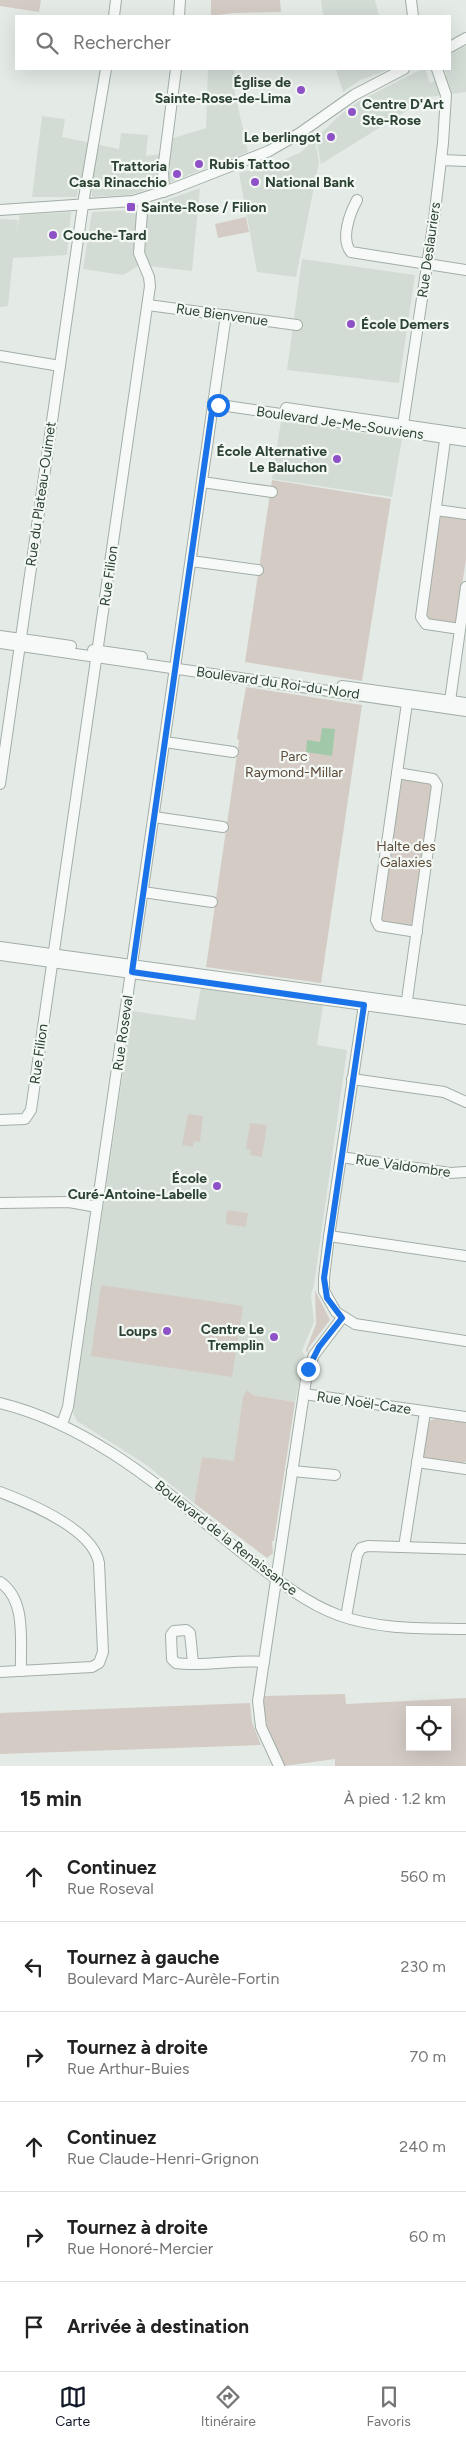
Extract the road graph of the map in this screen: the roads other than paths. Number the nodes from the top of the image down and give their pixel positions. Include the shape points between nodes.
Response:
1 (116, 0) edge
2 (180, 0) edge
3 (411, 0) edge
4 (114, 15) edge
5 (180, 15) edge
6 (413, 15) edge
7 (466, 38) edge
8 (451, 46) edge
9 (106, 70) edge
10 (176, 70) edge
11 (402, 70) edge
12 (438, 70) edge
13 (441, 160) junction
14 (466, 161) edge
15 (164, 192) junction
16 (143, 199) junction
17 (357, 200) dead end
18 (83, 204) junction
19 (0, 210) edge
20 (427, 264) junction
21 (466, 270) edge
22 (148, 305) junction
23 (226, 315) junction
24 (297, 325) dead end
25 (0, 356) edge
26 (60, 366) junction
27 (214, 401) junction
28 (402, 428) junction
29 (446, 434) junction
30 (466, 434) edge
31 (466, 441) edge
32 (202, 482) junction
33 (272, 492) dead end
34 (436, 510) junction
35 (466, 514) edge
36 (191, 561) junction
37 (258, 570) dead end
38 (466, 586) edge
39 (460, 629) junction
40 (0, 636) edge
41 (0, 643) edge
42 (20, 643) junction
43 (98, 654) junction
44 (176, 665) junction
45 (408, 699) junction
46 (466, 704) edge
47 (449, 705) junction
48 (466, 711) edge
49 (165, 742) junction
50 (234, 752) dead end
51 (396, 773) junction
52 (0, 781) edge
53 (154, 817) junction
54 (223, 827) dead end
55 (143, 892) junction
56 (212, 902) dead end
57 (417, 932) junction
58 (0, 947) edge
59 (0, 955) edge
60 (54, 958) junction
61 (132, 969) junction
62 (364, 1001) junction
63 (406, 1007) junction
64 (466, 1011) edge
65 (466, 1019) edge
66 (352, 1079) junction
67 (466, 1102) edge
68 (0, 1120) edge
69 (341, 1157) junction
70 (466, 1172) edge
71 (0, 1203) edge
72 (97, 1206) junction
73 (329, 1236) junction
74 (466, 1256) edge
75 (342, 1318) junction
76 (466, 1341) edge
77 (304, 1394) junction
78 (0, 1403) edge
79 (425, 1412) junction
80 (466, 1417) edge
81 (62, 1424) junction
82 (417, 1462) junction
83 (466, 1469) edge
84 (292, 1471) junction
85 (335, 1475) dead end
86 (0, 1492) edge
87 (404, 1547) junction
88 (466, 1549) edge
89 (277, 1580) junction
90 (0, 1582) edge
91 (346, 1617) junction
92 (466, 1629) edge
93 (264, 1662) junction
94 (193, 1663) dead end
95 (21, 1671) junction
96 (0, 1672) edge
97 (279, 1766) edge

1 - 4 street
2 - 5 street
3 - 6 street
7 - 8 street
9 - 18 street, Rue du Plateau-Ouimet
10 - 15 street via 163,170
11 - 15 street via 354,95 269,151
12 - 13 street, Rue Deslauriers via 446,95
13 - 14 street
13 - 20 street, Rue Deslauriers
15 - 16 street
16 - 18 street
16 - 22 street, Rue Filion via 139,250 150,279
17 - 20 street via 350,213 347,239 351,252
18 - 19 street
18 - 26 street, Rue du Plateau-Ouimet
20 - 21 street
20 - 28 street, Rue Deslauriers
22 - 23 street, Rue Bienvenue
22 - 43 street, Rue Filion
23 - 24 street, Rue Bienvenue
23 - 27 street, Rue Roseval
25 - 26 street
26 - 42 street, Rue du Plateau-Ouimet
27 - 28 street, Boulevard Je-Me-Souviens
27 - 32 street, Rue Roseval
28 - 29 street, Boulevard Je-Me-Souviens
29 - 30 street, Boulevard Je-Me-Souviens
29 - 31 street, Boulevard Je-Me-Souviens
29 - 34 street
32 - 33 street
32 - 36 street, Rue Roseval
34 - 35 street
34 - 39 street via 420,617 426,624
36 - 37 street
36 - 44 street, Rue Roseval
38 - 39 street
39 - 47 street
40 - 42 street, Boulevard du Roi-du-Nord
41 - 42 street, Boulevard du Roi-du-Nord
42 - 43 street, Boulevard du Roi-du-Nord
42 - 52 street, Rue du Plateau-Ouimet
43 - 44 street, Boulevard du Roi-du-Nord
43 - 60 street, Rue Filion
44 - 45 street, Boulevard du Roi-du-Nord
44 - 49 street, Rue Roseval
45 - 47 street, Boulevard du Roi-du-Nord
45 - 51 street
46 - 47 street, Boulevard du Roi-du-Nord
47 - 48 street, Boulevard du Roi-du-Nord
49 - 50 street
49 - 53 street, Rue Roseval
51 - 57 street via 431,778 437,785
51 - 57 street via 376,922 381,927
53 - 54 street
53 - 55 street, Rue Roseval
55 - 56 street
55 - 61 street, Rue Roseval
57 - 63 street
58 - 60 street
59 - 60 street
60 - 61 street
60 - 68 street, Rue Filion via 30,1113 23,1119
61 - 62 street
61 - 72 street, Rue Roseval
62 - 63 street
62 - 66 street
63 - 64 street
63 - 65 street
66 - 67 street via 444,1092
66 - 69 street
69 - 70 street, Rue Valdombre via 450,1173
69 - 73 street
71 - 72 street via 69,1202
72 - 81 street, Rue Roseval via 68,1407
73 - 74 street
73 - 75 street via 324,1288 329,1302
75 - 76 street via 363,1326
75 - 77 street via 314,1355
77 - 79 street, Rue Noël-Caze
77 - 84 street
78 - 81 street, Boulevard de la Renaissance
79 - 80 street, Rue Noël-Caze
79 - 82 street, Rue Noël-Caze
81 - 89 street, Boulevard de la Renaissance via 137,1470
82 - 83 street
82 - 87 street, Rue Noël-Caze
84 - 85 street
84 - 89 street
86 - 95 street via 54,1517 84,1538 94,1549 99,1562 103,1652 99,1663 89,1668
87 - 88 street
87 - 91 street via 368,1546 360,1550
89 - 91 street, Boulevard de la Renaissance via 314,1604
89 - 93 street
90 - 95 street via 11,1592 17,1605
91 - 92 street, Boulevard de la Renaissance via 386,1627
93 - 94 street
93 - 97 street via 258,1712 261,1727
95 - 96 street

